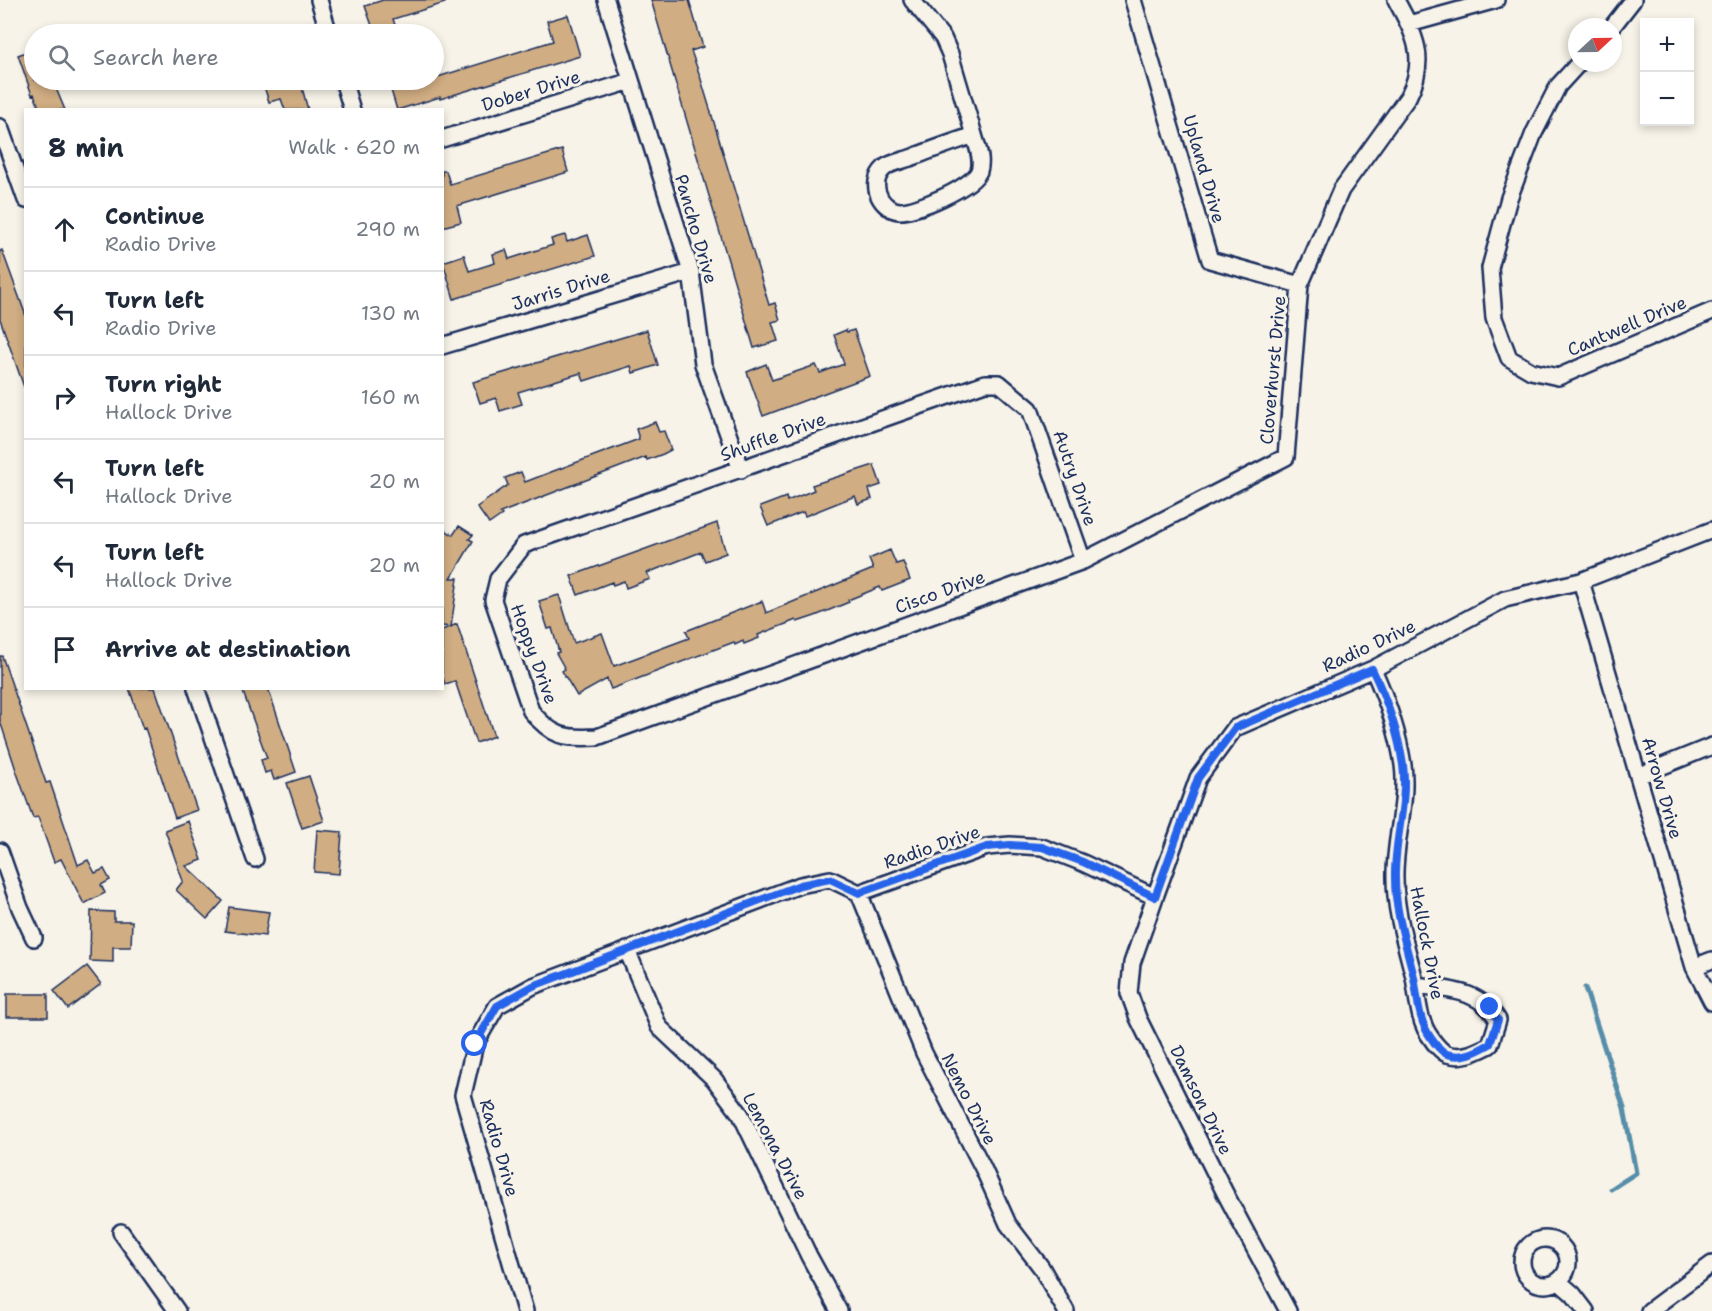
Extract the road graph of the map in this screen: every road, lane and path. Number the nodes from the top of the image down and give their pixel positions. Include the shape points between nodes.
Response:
1 (319, 0) edge
2 (606, 0) edge
3 (912, 0) edge
4 (1133, 0) edge
5 (1396, 0) edge
6 (1496, 0) edge
7 (1633, 0) edge
8 (1619, 18) edge
9 (326, 24) edge
10 (1409, 24) junction
11 (1571, 72) edge
12 (631, 81) junction
13 (346, 90) edge
14 (351, 108) edge
15 (0, 127) edge
16 (974, 135) junction
17 (444, 138) edge
18 (24, 194) edge
19 (691, 272) junction
20 (1300, 285) junction
21 (1712, 310) edge
22 (444, 345) edge
23 (1030, 409) joint
24 (1286, 457) joint
25 (741, 470) junction
26 (1712, 530) edge
27 (524, 545) joint
28 (1083, 561) junction
29 (1581, 581) junction
30 (1372, 669) junction
31 (197, 690) edge
32 (597, 737) joint
33 (1712, 746) edge
34 (1638, 776) junction
35 (0, 851) edge
36 (255, 859) dead end
37 (859, 893) junction
38 (1155, 897) junction
39 (34, 938) dead end
40 (627, 950) junction
41 (1712, 960) edge
42 (1694, 967) junction
43 (1415, 984) dead end
44 (1712, 1002) edge
45 (121, 1232) dead end
46 (1712, 1264) edge
47 (1558, 1281) dead end
48 (177, 1311) edge
49 (525, 1311) edge
50 (839, 1311) edge
51 (1066, 1311) edge
52 (1288, 1311) edge
53 (1586, 1311) edge
54 (1649, 1311) edge

1 - 9 street
2 - 12 street, Pancho Drive
3 - 16 street via 944,38
4 - 20 street, Upland Drive via 1210,260
5 - 10 street, Cloverhurst Drive
6 - 10 street
7 - 8 street
10 - 20 street, Cloverhurst Drive via 1418,48 1415,84 1341,190
11 - 21 street, Cantwell Drive via 1558,86 1534,133 1509,198 1490,268 1494,318 1509,358 1531,371 1558,377
12 - 17 street, Dober Drive
12 - 19 street, Pancho Drive
13 - 14 street
15 - 18 street
16 - 16 street via 979,169 965,186 900,211 881,202 876,181 886,167
19 - 22 street, Jarris Drive
19 - 25 street, Pancho Drive via 703,364
20 - 24 street, Cloverhurst Drive
23 - 25 street, Shuffle Drive via 999,383 985,383
23 - 28 street, Autry Drive
24 - 28 street, Cisco Drive
25 - 27 street, Shuffle Drive
26 - 29 street, Radio Drive
27 - 32 street, Hoppy Drive via 498,579 493,600 531,711 554,733 572,739
28 - 32 street, Cisco Drive
29 - 30 street, Radio Drive via 1505,599
29 - 34 street, Arrow Drive
30 - 38 street, Radio Drive via 1235,728 1198,778
30 - 43 street, Hallock Drive via 1393,718 1403,766 1395,879 1418,1008 1430,1038 1446,1053 1469,1056 1490,1044 1498,1020 1490,1007 1468,993
31 - 36 street
33 - 34 street
34 - 42 street, Arrow Drive
35 - 39 street
37 - 38 street, Radio Drive via 987,847 1010,845 1042,847
37 - 40 street, Radio Drive via 830,879 800,885
37 - 51 street, Nemo Drive via 924,1053 1008,1224 1041,1267
38 - 52 street, Damson Drive via 1132,963 1129,993 1225,1193
40 - 49 street, Radio Drive via 533,986 497,1006 475,1044 463,1095
40 - 50 street, Lemona Drive via 659,1027 714,1079 741,1115
41 - 42 street
42 - 44 street, Arrow Drive
45 - 48 street
46 - 54 street
47 - 53 street

